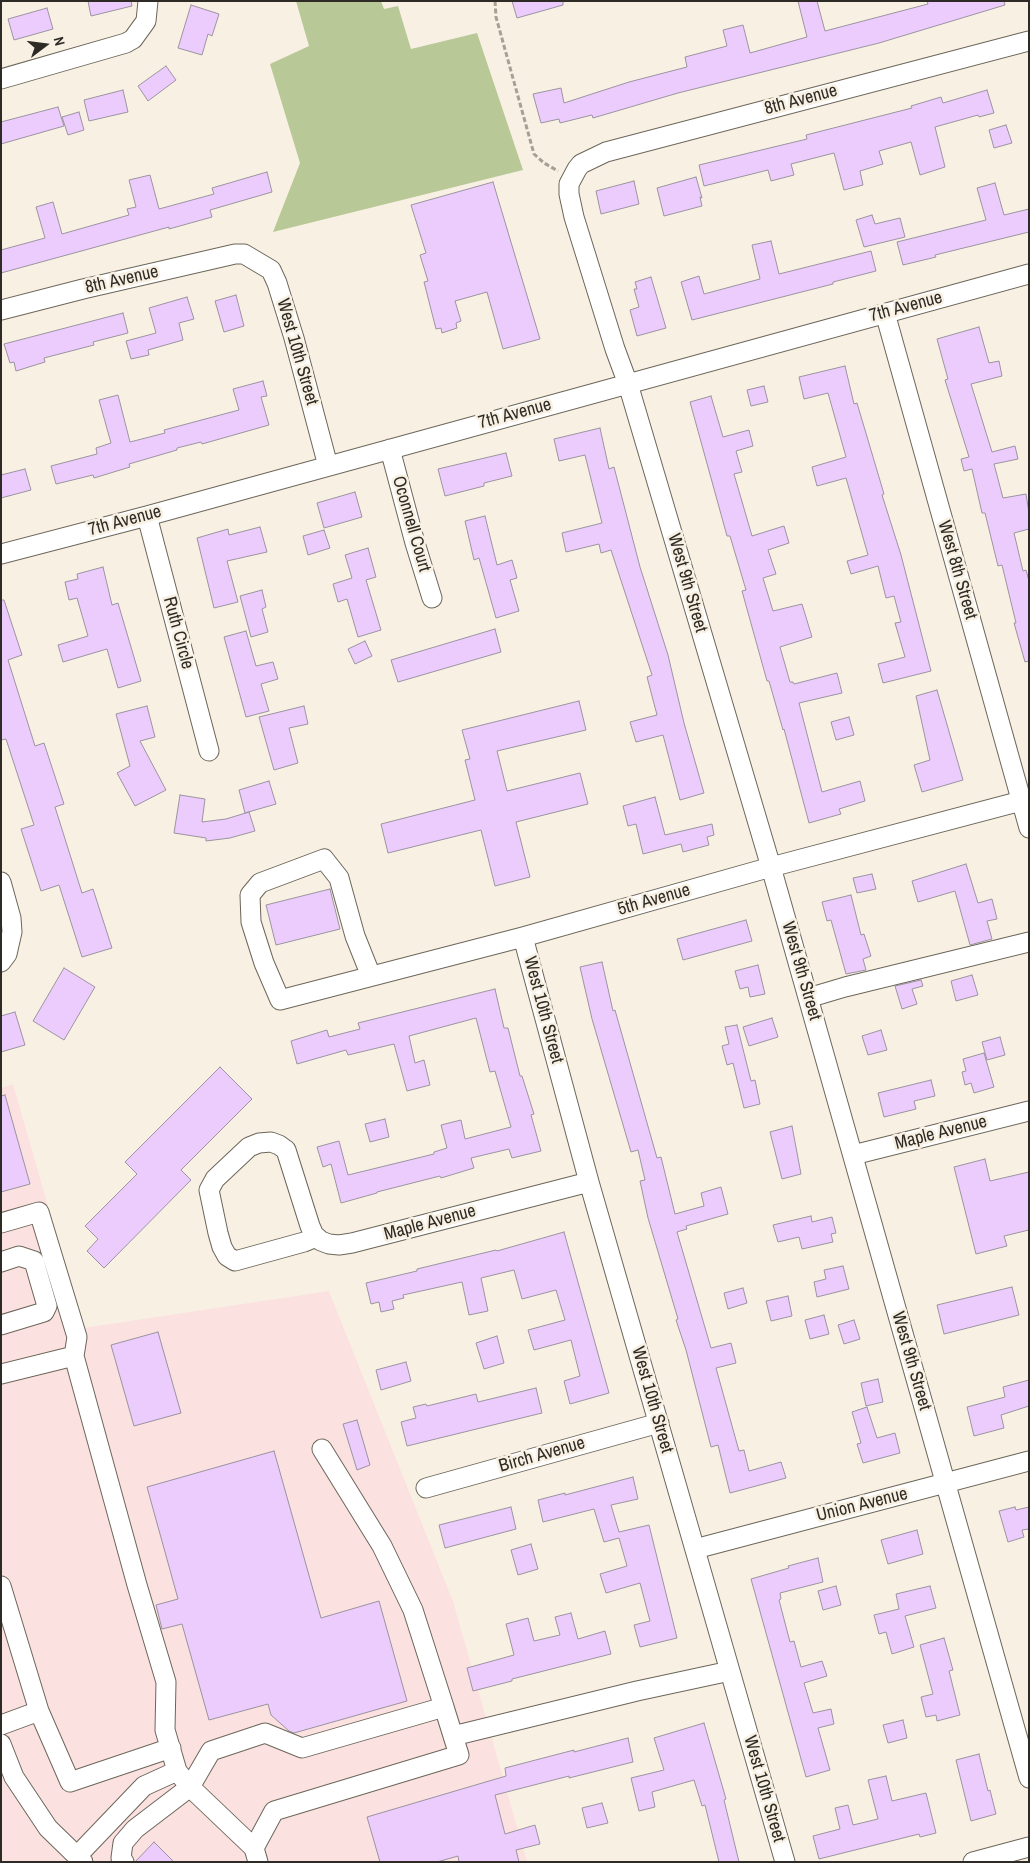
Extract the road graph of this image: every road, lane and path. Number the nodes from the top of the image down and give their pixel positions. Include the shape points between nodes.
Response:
1 (148, 1) edge
2 (495, 1) edge
3 (1029, 40) edge
4 (1, 79) edge
5 (575, 174) junction
6 (244, 254) joint
7 (1029, 274) edge
8 (1, 310) edge
9 (885, 313) junction
10 (628, 384) junction
11 (390, 449) junction
12 (328, 466) junction
13 (147, 516) junction
14 (1, 554) edge
15 (432, 598) dead end
16 (209, 751) dead end
17 (1025, 800) edge
18 (1029, 828) edge
19 (771, 867) junction
20 (1, 882) edge
21 (523, 937) junction
22 (1029, 942) edge
23 (1, 962) edge
24 (371, 976) junction
25 (808, 998) junction
26 (1029, 1112) edge
27 (853, 1156) junction
28 (589, 1182) junction
29 (1, 1223) edge
30 (316, 1237) junction
31 (1, 1262) edge
32 (1, 1325) edge
33 (74, 1356) junction
34 (1, 1374) edge
35 (659, 1423) junction
36 (322, 1449) dead end
37 (1029, 1461) edge
38 (945, 1483) junction
39 (426, 1488) dead end
40 (695, 1549) junction
41 (1, 1586) edge
42 (4, 1605) edge
43 (730, 1671) junction
44 (444, 1707) junction
45 (39, 1711) junction
46 (1, 1725) edge
47 (453, 1736) junction
48 (1, 1744) edge
49 (170, 1748) junction
50 (177, 1770) junction
51 (1029, 1778) edge
52 (190, 1787) junction
53 (1029, 1847) edge
54 (256, 1855) edge
55 (80, 1859) edge
56 (124, 1862) edge
57 (785, 1862) edge
58 (973, 1862) edge

1 - 4 street via 146,21 134,39
2 - 5 path via 496,17 534,154 544,163
3 - 5 street, 8th Avenue via 606,152 581,164
5 - 10 street, West 9th Street via 569,184 574,217
6 - 8 street, 8th Avenue
6 - 12 street, West 10th Street via 271,270 277,283
7 - 9 street, 7th Avenue
9 - 10 street, 7th Avenue
9 - 17 street, West 8th Street
10 - 11 street, 7th Avenue
10 - 19 street, West 9th Street
11 - 12 street, 7th Avenue
11 - 15 street, Oconnell Court
12 - 13 street, 7th Avenue
13 - 14 street, 7th Avenue
13 - 16 street, Ruth Circle
17 - 18 street, West 8th Street
17 - 19 street, 5th Avenue
19 - 21 street, 5th Avenue
19 - 25 street, West 9th Street
20 - 23 street via 12,932 7,954
21 - 24 street, 5th Avenue
21 - 28 street, West 10th Street
22 - 25 street
24 - 24 street, 5th Avenue via 280,1000 251,922 250,895 260,883 324,859 339,878 355,936
25 - 27 street, West 9th Street
26 - 27 street, Maple Avenue
27 - 38 street, West 9th Street
28 - 30 street, Maple Avenue via 352,1243 329,1244
28 - 35 street, West 10th Street
29 - 33 street via 39,1212 78,1337
30 - 30 street via 286,1150 279,1145 271,1142 249,1147 214,1179 209,1190 222,1247 235,1261
31 - 32 street via 19,1256 34,1261 47,1306 44,1312
33 - 34 street
33 - 49 street via 166,1682 165,1730
35 - 39 street, Birch Avenue
35 - 40 street, West 10th Street
36 - 44 street via 382,1546 413,1610
37 - 38 street, Union Avenue
38 - 40 street, Union Avenue
38 - 51 street, West 9th Street
40 - 43 street, West 10th Street
41 - 42 street
42 - 45 street
43 - 47 street
43 - 57 street, West 10th Street
44 - 47 street
44 - 52 street via 302,1748 265,1734 211,1750
45 - 46 street
45 - 49 street via 70,1782
47 - 54 street via 459,1755 274,1811
48 - 55 street via 14,1778 48,1828
49 - 50 street
50 - 52 street
50 - 55 street via 144,1786
52 - 54 street
52 - 56 street via 135,1829 123,1843 121,1858
53 - 58 street

